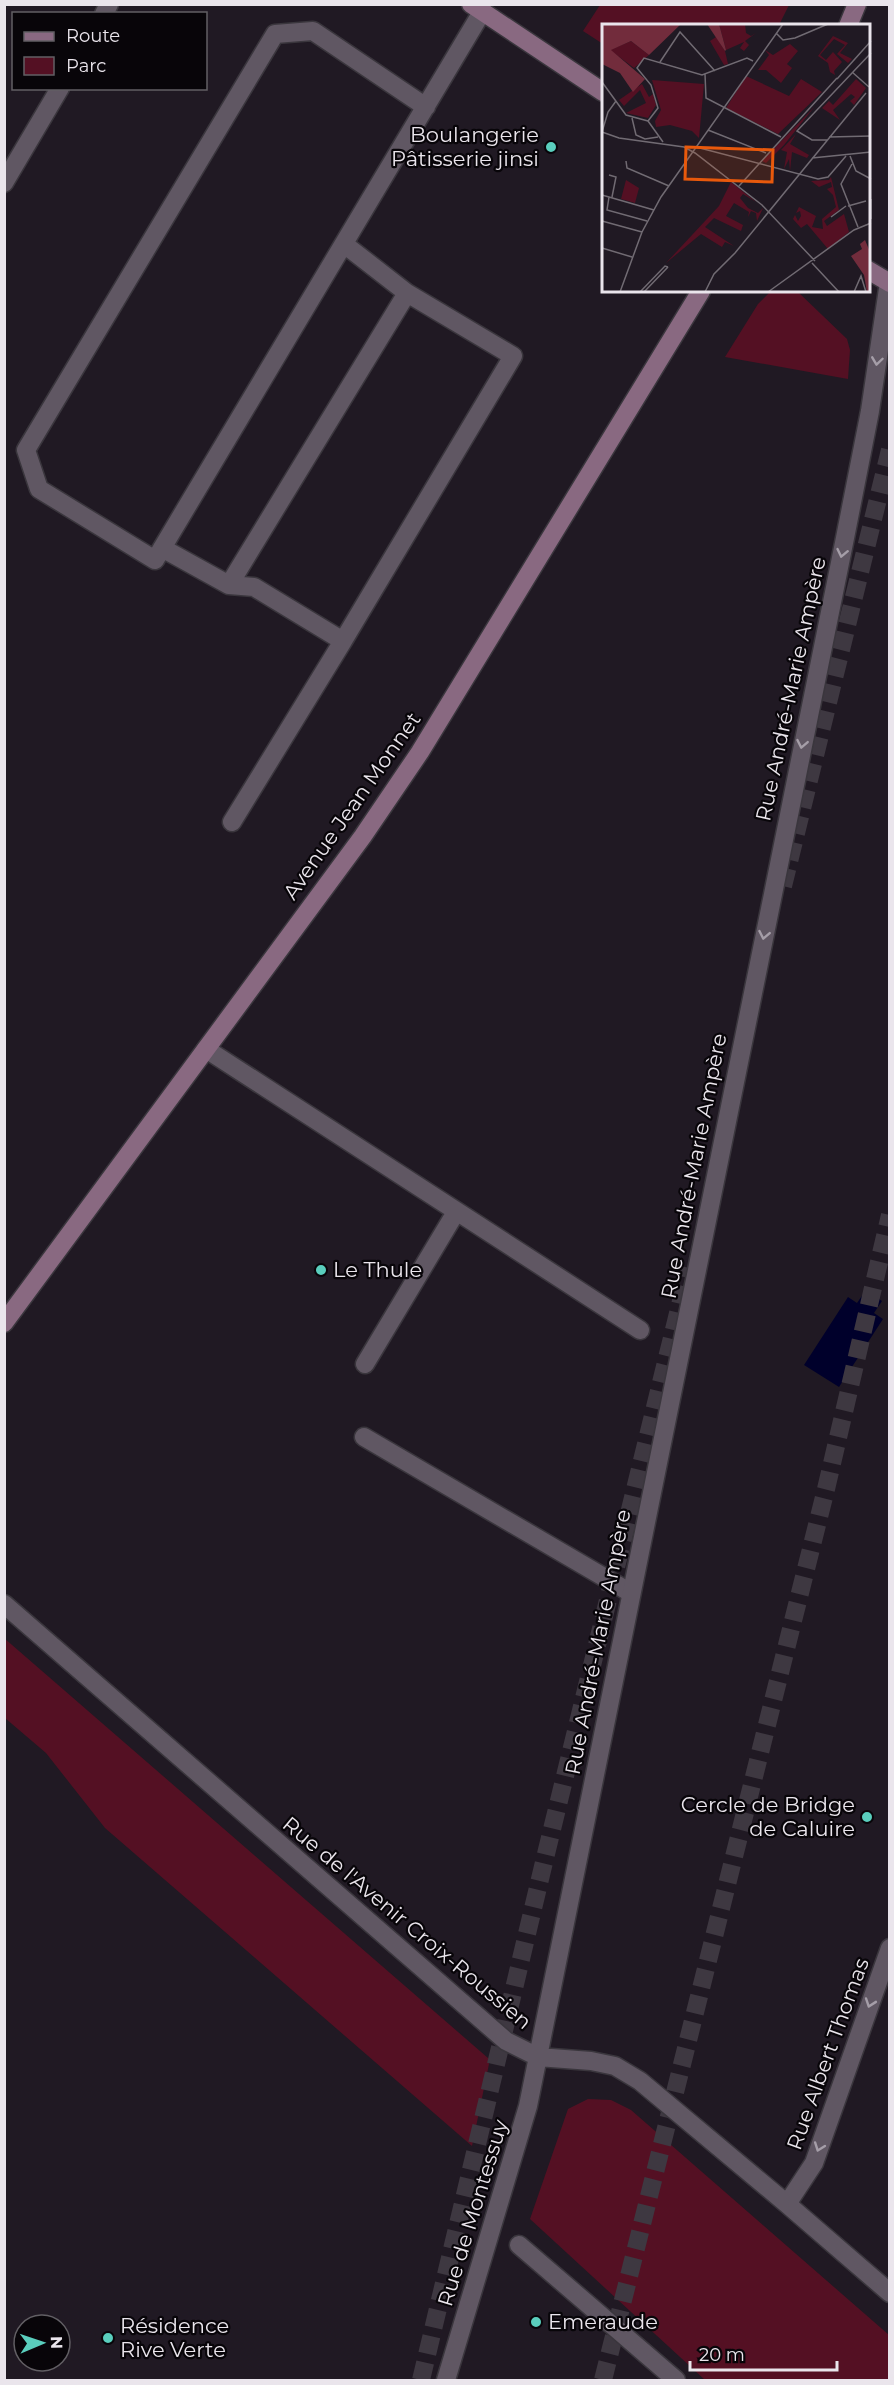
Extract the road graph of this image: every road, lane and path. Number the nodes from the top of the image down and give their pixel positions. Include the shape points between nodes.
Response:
1 (857, 4) edge
2 (476, 8) edge
3 (849, 24) edge
4 (59, 90) edge
5 (602, 91) edge
6 (426, 107) junction
7 (4, 183) edge
8 (344, 244) junction
9 (870, 271) edge
10 (889, 283) edge
11 (700, 292) edge
12 (407, 293) junction
13 (162, 548) junction
14 (229, 585) junction
15 (343, 641) junction
16 (232, 822) dead end
17 (206, 1049) junction
18 (456, 1212) junction
19 (4, 1323) edge
20 (640, 1330) dead end
21 (365, 1364) dead end
22 (364, 1437) dead end
23 (631, 1593) junction
24 (4, 1604) edge
25 (890, 1948) edge
26 (538, 2057) junction
27 (787, 2204) junction
28 (519, 2245) dead end
29 (890, 2293) edge
30 (446, 2380) edge
31 (676, 2380) edge

1 - 3 street
2 - 5 street
2 - 6 street
4 - 7 street
6 - 8 street
6 - 13 street via 313,31 275,34 268,44 26,450 39,489 154,560
8 - 12 street
8 - 13 street
9 - 10 street
10 -> 23 street, Rue André-Marie Ampère via 864,446
11 - 17 street, Avenue Jean Monnet via 420,752
12 - 14 street
12 - 15 street via 513,356
13 - 14 street
14 - 15 street via 254,587
15 - 16 street
17 - 18 street
17 - 19 street, Avenue Jean Monnet
18 - 20 street
18 - 21 street
22 - 23 street
23 - 26 street, Rue André-Marie Ampère
24 - 26 street, Rue de l'Avenir Croix-Roussien via 506,2041
25 -> 27 street, Rue Albert Thomas via 814,2163
26 - 27 street, Rue de l'Avenir Croix-Roussien via 615,2066 640,2081
26 - 30 street, Rue de Montessuy via 509,2174
27 - 29 street, Rue de l'Avenir Croix-Roussien
28 - 31 street

